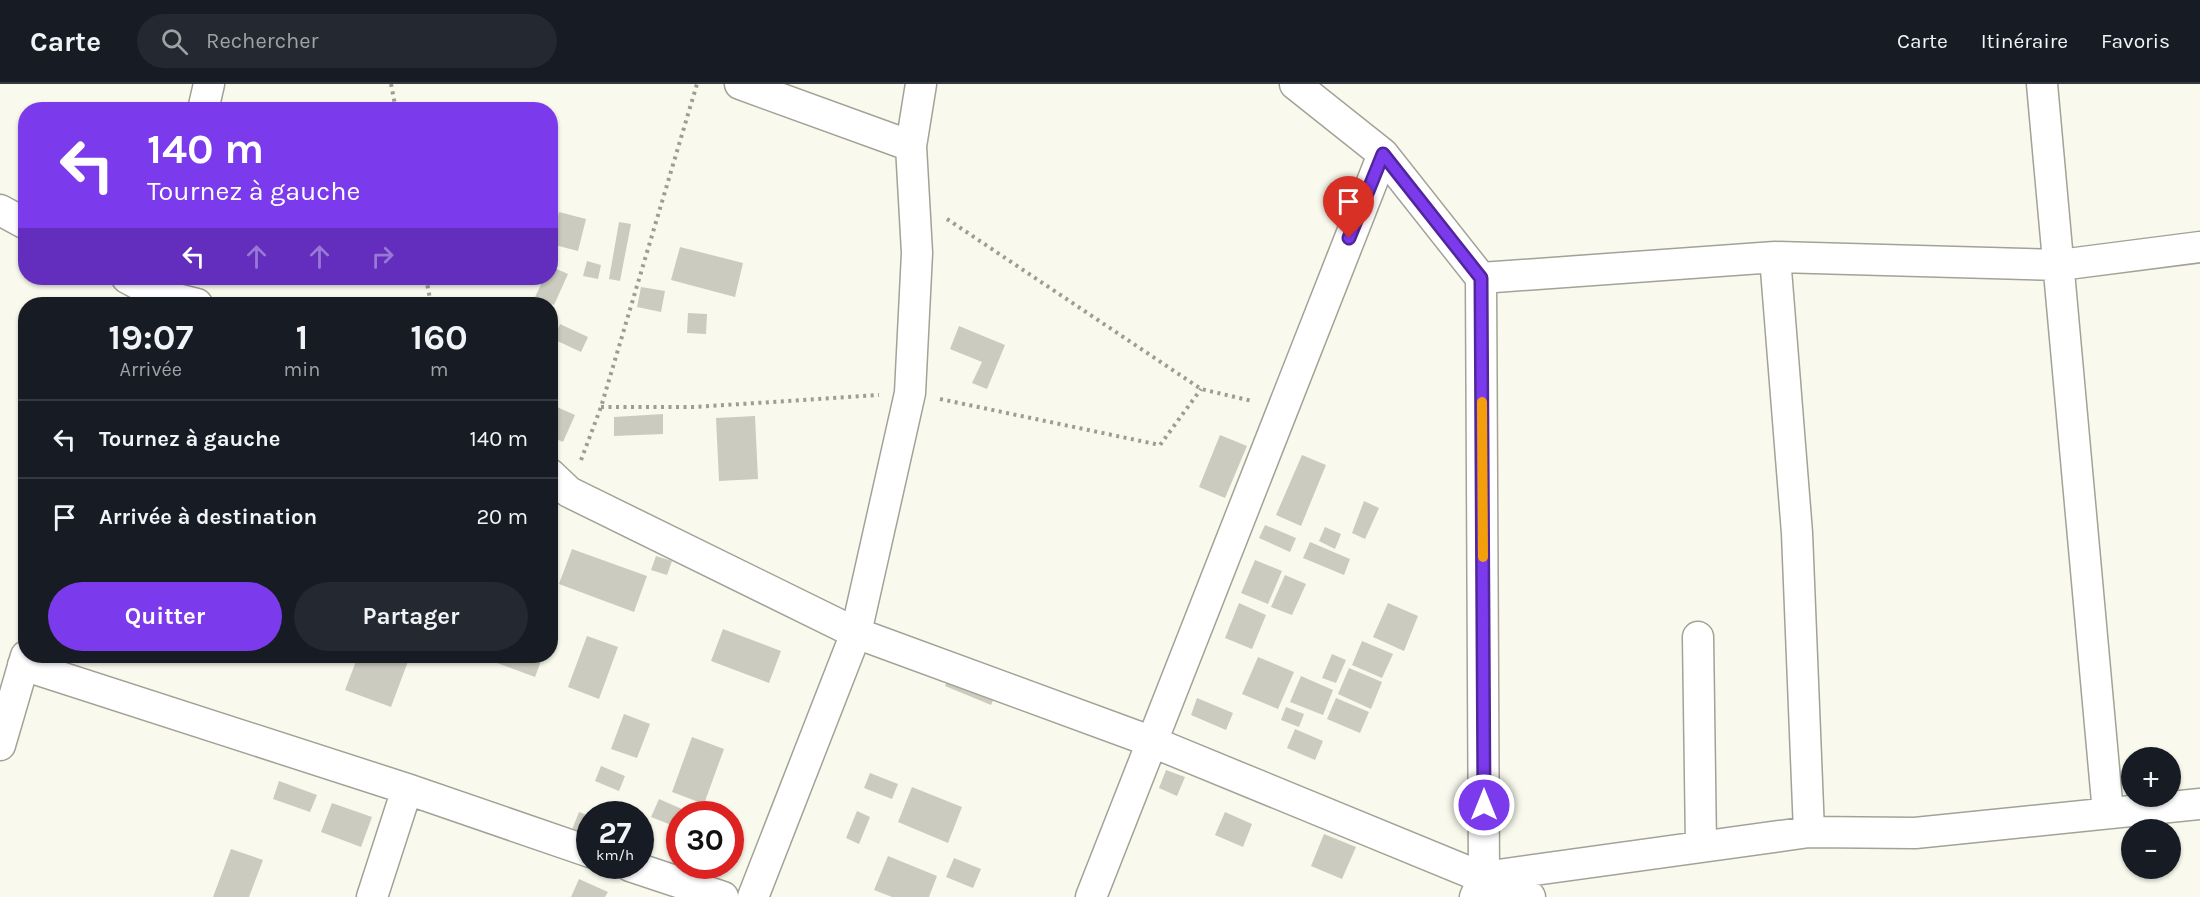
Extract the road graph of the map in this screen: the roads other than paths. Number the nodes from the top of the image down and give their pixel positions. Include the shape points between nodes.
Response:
1 (209, 84) edge
2 (740, 84) edge
3 (921, 84) edge
4 (1294, 84) edge
5 (2042, 84) edge
6 (205, 102) edge
7 (911, 146) junction
8 (1383, 154) junction
9 (0, 210) edge
10 (18, 220) edge
11 (2200, 247) edge
12 (1775, 257) junction
13 (2060, 265) junction
14 (1481, 278) junction
15 (142, 285) edge
16 (156, 292) edge
17 (173, 297) edge
18 (560, 483) edge
19 (856, 633) junction
20 (1698, 637) dead end
21 (24, 663) edge
22 (34, 663) edge
23 (1150, 741) junction
24 (0, 745) edge
25 (407, 789) junction
26 (2200, 804) edge
27 (2108, 813) junction
28 (1809, 832) junction
29 (1701, 845) junction
30 (576, 847) edge
31 (654, 874) edge
32 (1479, 887) edge
33 (372, 897) edge
34 (723, 897) edge
35 (753, 897) edge
36 (1091, 897) edge
37 (1530, 897) edge

1 - 6 street
2 - 7 street
3 - 7 street
4 - 8 street
5 - 13 street
7 - 19 street via 917,253 910,393
8 - 14 street
8 - 23 street
9 - 10 street
11 - 13 street
12 - 13 street
12 - 14 street
12 - 28 street via 1797,533
13 - 27 street
14 - 32 street
15 - 16 street
16 - 17 street
18 - 19 street
19 - 23 street
19 - 35 street
20 - 29 street
21 - 24 street
22 - 25 street
23 - 32 street
23 - 36 street
25 - 30 street
25 - 33 street
26 - 27 street
27 - 28 street via 1915,832
28 - 29 street
29 - 32 street
31 - 34 street
32 - 37 street

